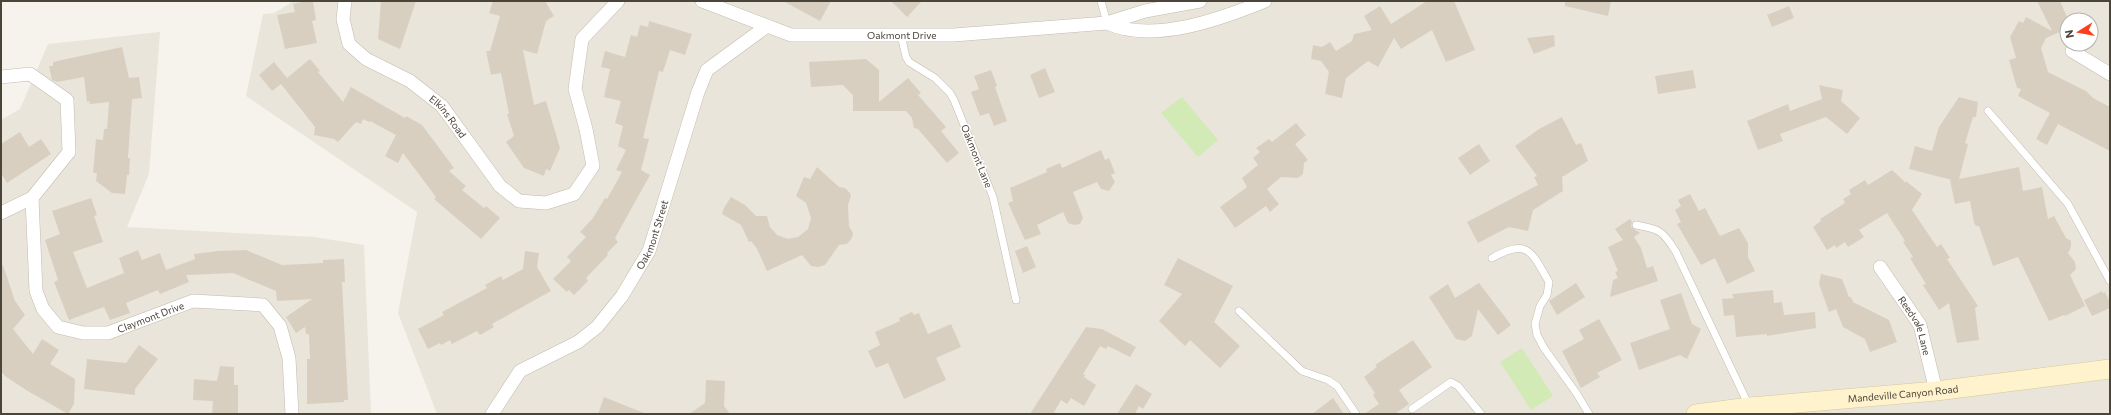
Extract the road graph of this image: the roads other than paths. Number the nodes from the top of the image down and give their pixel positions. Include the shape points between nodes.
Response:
1 (345, 1) edge
2 (618, 1) edge
3 (702, 1) edge
4 (1101, 1) edge
5 (1200, 1) edge
6 (1265, 1) edge
7 (1247, 4) edge
8 (1107, 24) junction
9 (767, 26) junction
10 (901, 35) junction
11 (2075, 52) edge
12 (2110, 74) edge
13 (1, 76) edge
14 (1988, 111) dead end
15 (32, 198) junction
16 (1, 213) edge
17 (1636, 225) dead end
18 (1492, 258) dead end
19 (1880, 267) dead end
20 (2110, 281) edge
21 (1016, 300) dead end
22 (1239, 311) dead end
23 (2110, 369) edge
24 (1936, 391) junction
25 (1750, 407) junction
26 (1412, 409) dead end
27 (292, 414) edge
28 (492, 414) edge
29 (1356, 414) edge
30 (1480, 414) edge
31 (1589, 414) edge
32 (1696, 414) edge

1 - 2 street, Elkins Road via 343,18 350,44 366,59 410,81 442,106 500,186 519,201 546,203 574,194 593,166 586,129 574,89 582,39
3 - 9 street, Oakmont Drive
4 - 8 lane
5 - 8 street, Oakmont Drive via 1145,11
6 - 7 street, Oakmont Drive
7 - 8 street, Oakmont Drive via 1229,16 1160,32
8 - 10 street, Oakmont Drive via 954,35
9 - 10 street, Oakmont Drive via 791,35
9 - 28 street, Oakmont Street via 707,70 649,250 622,296 597,327 578,342 520,371
10 - 21 lane, Oakmont Lane via 909,62 935,78 954,100 992,197
11 - 12 street
13 - 15 street via 30,74 66,100 69,152
14 - 20 lane via 2068,204
15 - 16 street
15 - 27 street, Claymont Drive via 36,291 43,309 58,327 83,333 108,333 192,301 263,305 280,326 289,358
17 - 25 lane via 1658,229 1665,234
18 - 31 lane via 1517,247 1526,249 1539,264 1549,282 1547,295 1534,324 1537,335
19 - 24 street, Reedvale Lane via 1920,325
22 - 29 lane via 1302,371 1337,386
23 - 24 street, Mandeville Canyon Road
24 - 25 street, Mandeville Canyon Road
25 - 32 street, Mandeville Canyon Road
26 - 30 lane via 1451,382 1458,386

